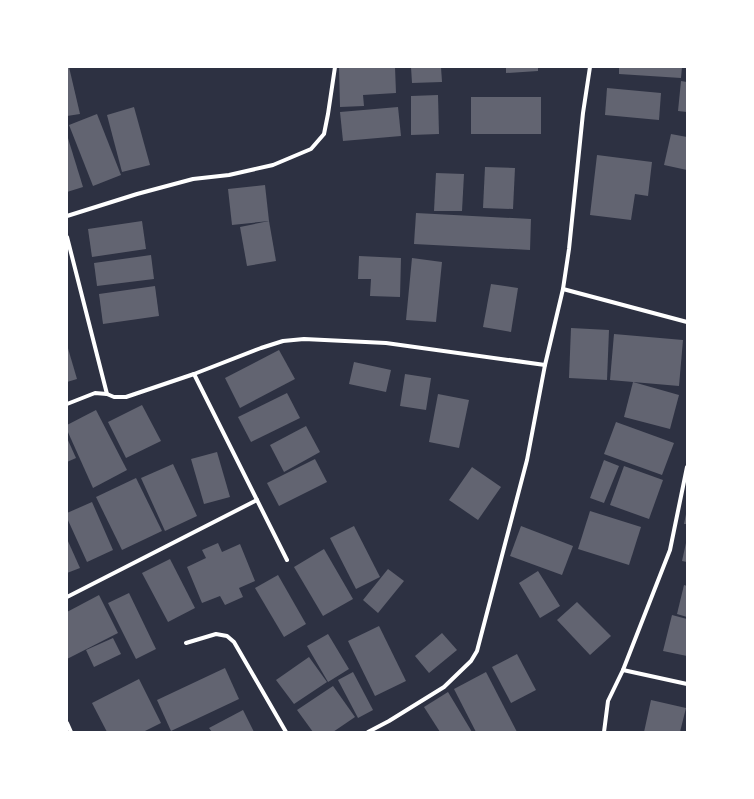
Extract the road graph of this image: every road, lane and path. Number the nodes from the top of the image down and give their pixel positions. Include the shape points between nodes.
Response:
1 (335, 67) edge
2 (590, 67) edge
3 (67, 216) edge
4 (67, 237) edge
5 (563, 289) junction
6 (687, 322) edge
7 (545, 365) junction
8 (194, 374) junction
9 (107, 394) junction
10 (67, 404) edge
11 (687, 467) edge
12 (257, 500) junction
13 (287, 560) dead end
14 (67, 597) edge
15 (186, 643) dead end
16 (623, 670) junction
17 (687, 684) edge
18 (67, 723) edge
19 (71, 732) edge
20 (286, 732) edge
21 (368, 732) edge
22 (604, 732) edge

1 - 3 street via 324,134 311,149 273,165 229,176 193,179
2 - 5 street via 582,112
4 - 9 street
5 - 6 street
5 - 7 street
7 - 8 street via 386,343 304,339 283,341
7 - 21 street via 527,460 477,651 471,661 444,687
8 - 9 street via 126,397
8 - 12 street
9 - 10 street via 95,393
11 - 16 street via 670,550
12 - 13 street
12 - 14 street
15 - 20 street via 216,634 227,636 234,642
16 - 17 street
16 - 22 street via 608,701
18 - 19 street

